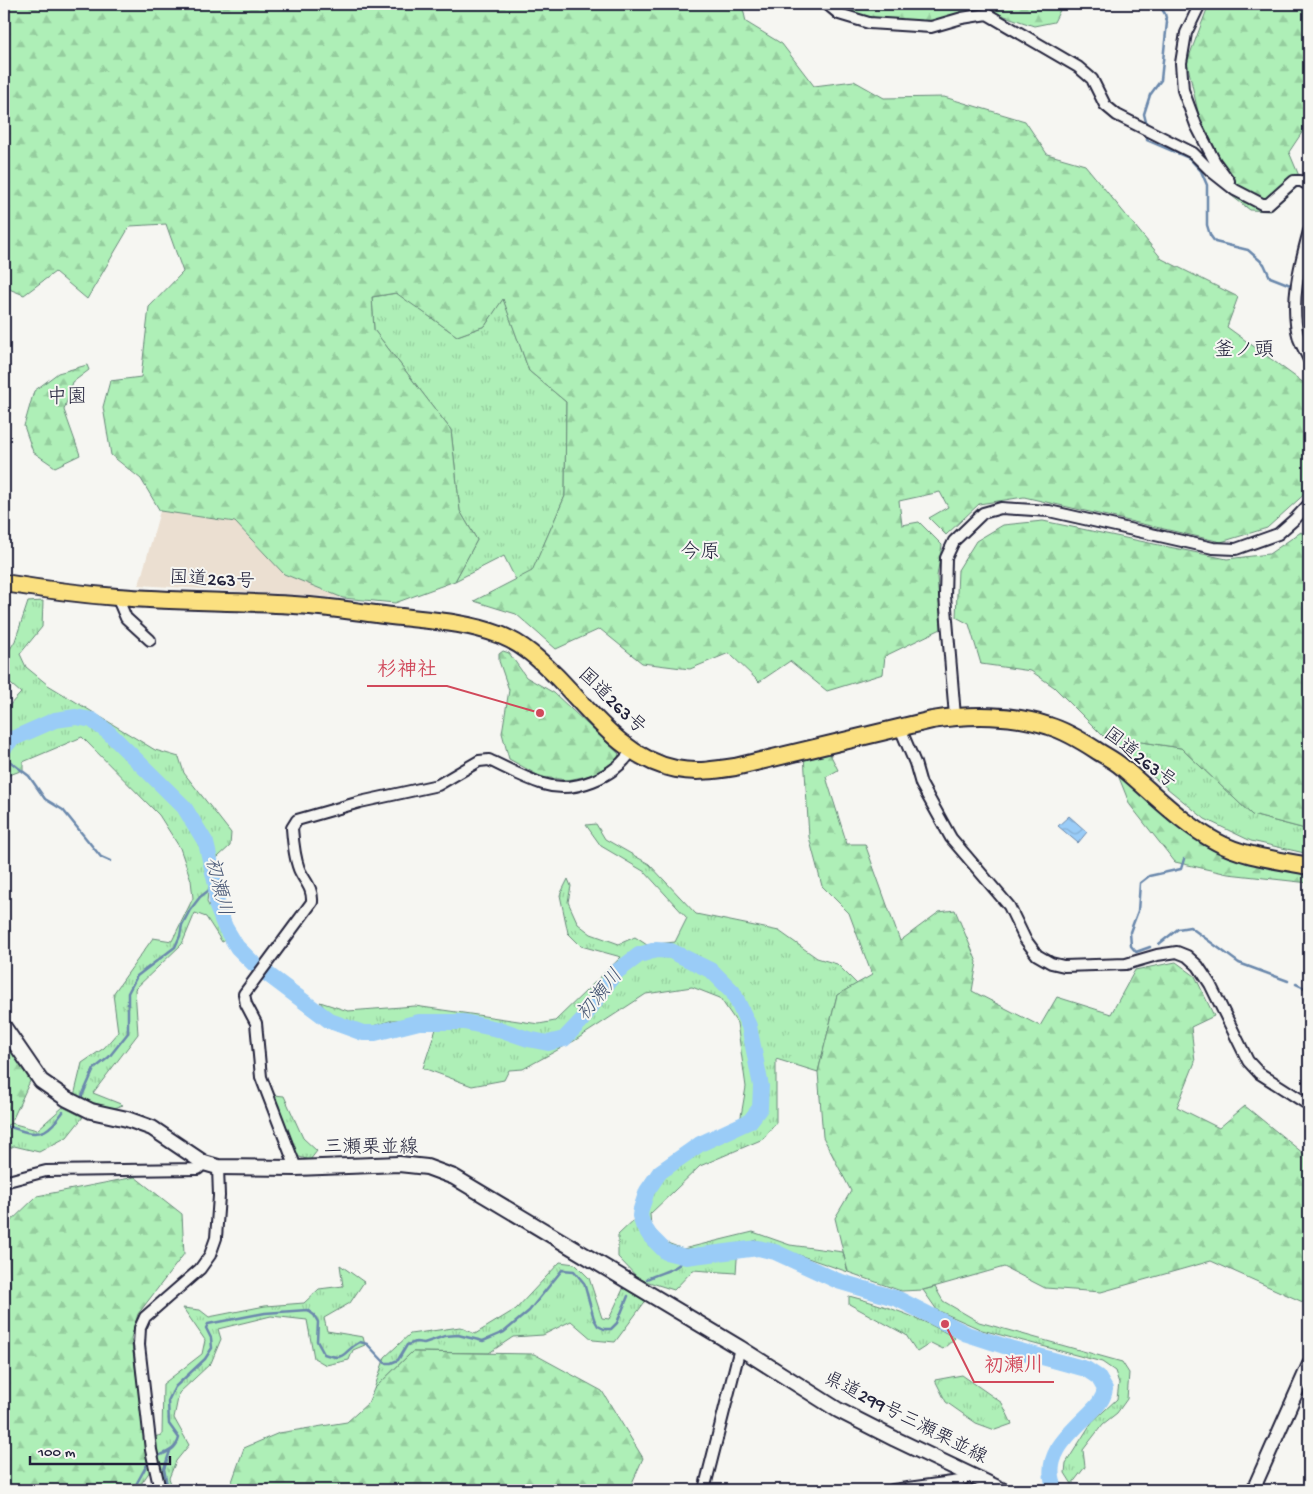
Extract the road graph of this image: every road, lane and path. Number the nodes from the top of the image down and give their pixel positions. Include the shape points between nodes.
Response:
1 (827, 4) edge
2 (1200, 4) edge
3 (1309, 185) edge
4 (1235, 190) junction
5 (1309, 231) edge
6 (1299, 339) junction
7 (1309, 350) edge
8 (1309, 360) edge
9 (1309, 504) edge
10 (4, 583) edge
11 (117, 597) junction
12 (150, 640) dead end
13 (955, 716) junction
14 (900, 728) junction
15 (632, 750) junction
16 (1309, 866) edge
17 (4, 1027) edge
18 (1309, 1105) edge
19 (204, 1163) junction
20 (218, 1167) junction
21 (296, 1168) junction
22 (4, 1182) edge
23 (740, 1348) junction
24 (1309, 1364) edge
25 (971, 1474) junction
26 (160, 1490) edge
27 (704, 1490) edge
28 (893, 1490) edge
29 (1002, 1490) edge
30 (1253, 1490) edge

1 - 4 street via 839,14 868,23 931,27 988,14 1078,67 1092,79 1105,105 1117,115 1193,153
2 - 4 street via 1186,33 1181,63 1183,90 1215,162
3 - 4 street via 1294,181 1268,204
5 - 6 street via 1296,301
6 - 7 street
6 - 8 street
9 - 13 street via 1278,534 1236,549 1214,548 1049,511 1001,508 983,513 954,541 946,558 945,596
10 - 11 highway, 国道263号
11 - 12 street via 126,618
11 - 15 highway, 国道263号 via 310,606 485,630 529,651 615,738
13 - 14 highway, 国道263号
13 - 16 highway, 国道263号 via 1024,720 1050,726 1120,765 1188,824 1219,843 1258,856
14 - 15 highway, 国道263号 via 707,771 676,769 648,760
14 - 18 street via 920,784 951,838 1009,906 1037,955 1064,966 1126,964 1177,952 1187,956 1210,984 1248,1061 1259,1073
15 - 21 street via 626,760 601,778 572,787 544,784 489,760 480,761 438,785 298,820 292,828 294,850 299,869 310,886 312,902 244,994 256,1023 262,1077
17 - 19 main road, 三瀬栗並線 via 41,1081 67,1099 91,1111 152,1128
19 - 20 main road, 三瀬栗並線
19 - 22 street via 198,1169 46,1171
20 - 21 main road, 三瀬栗並線
20 - 26 street via 216,1238 210,1255 200,1269 145,1317 140,1328 139,1345 151,1450
21 - 23 main road, 三瀬栗並線 via 399,1164 427,1167 454,1177
23 - 25 main road, 県道299号三瀬栗並線 via 838,1410
23 - 27 street
24 - 30 street
25 - 28 street via 960,1481
25 - 29 main road, 県道299号三瀬栗並線

